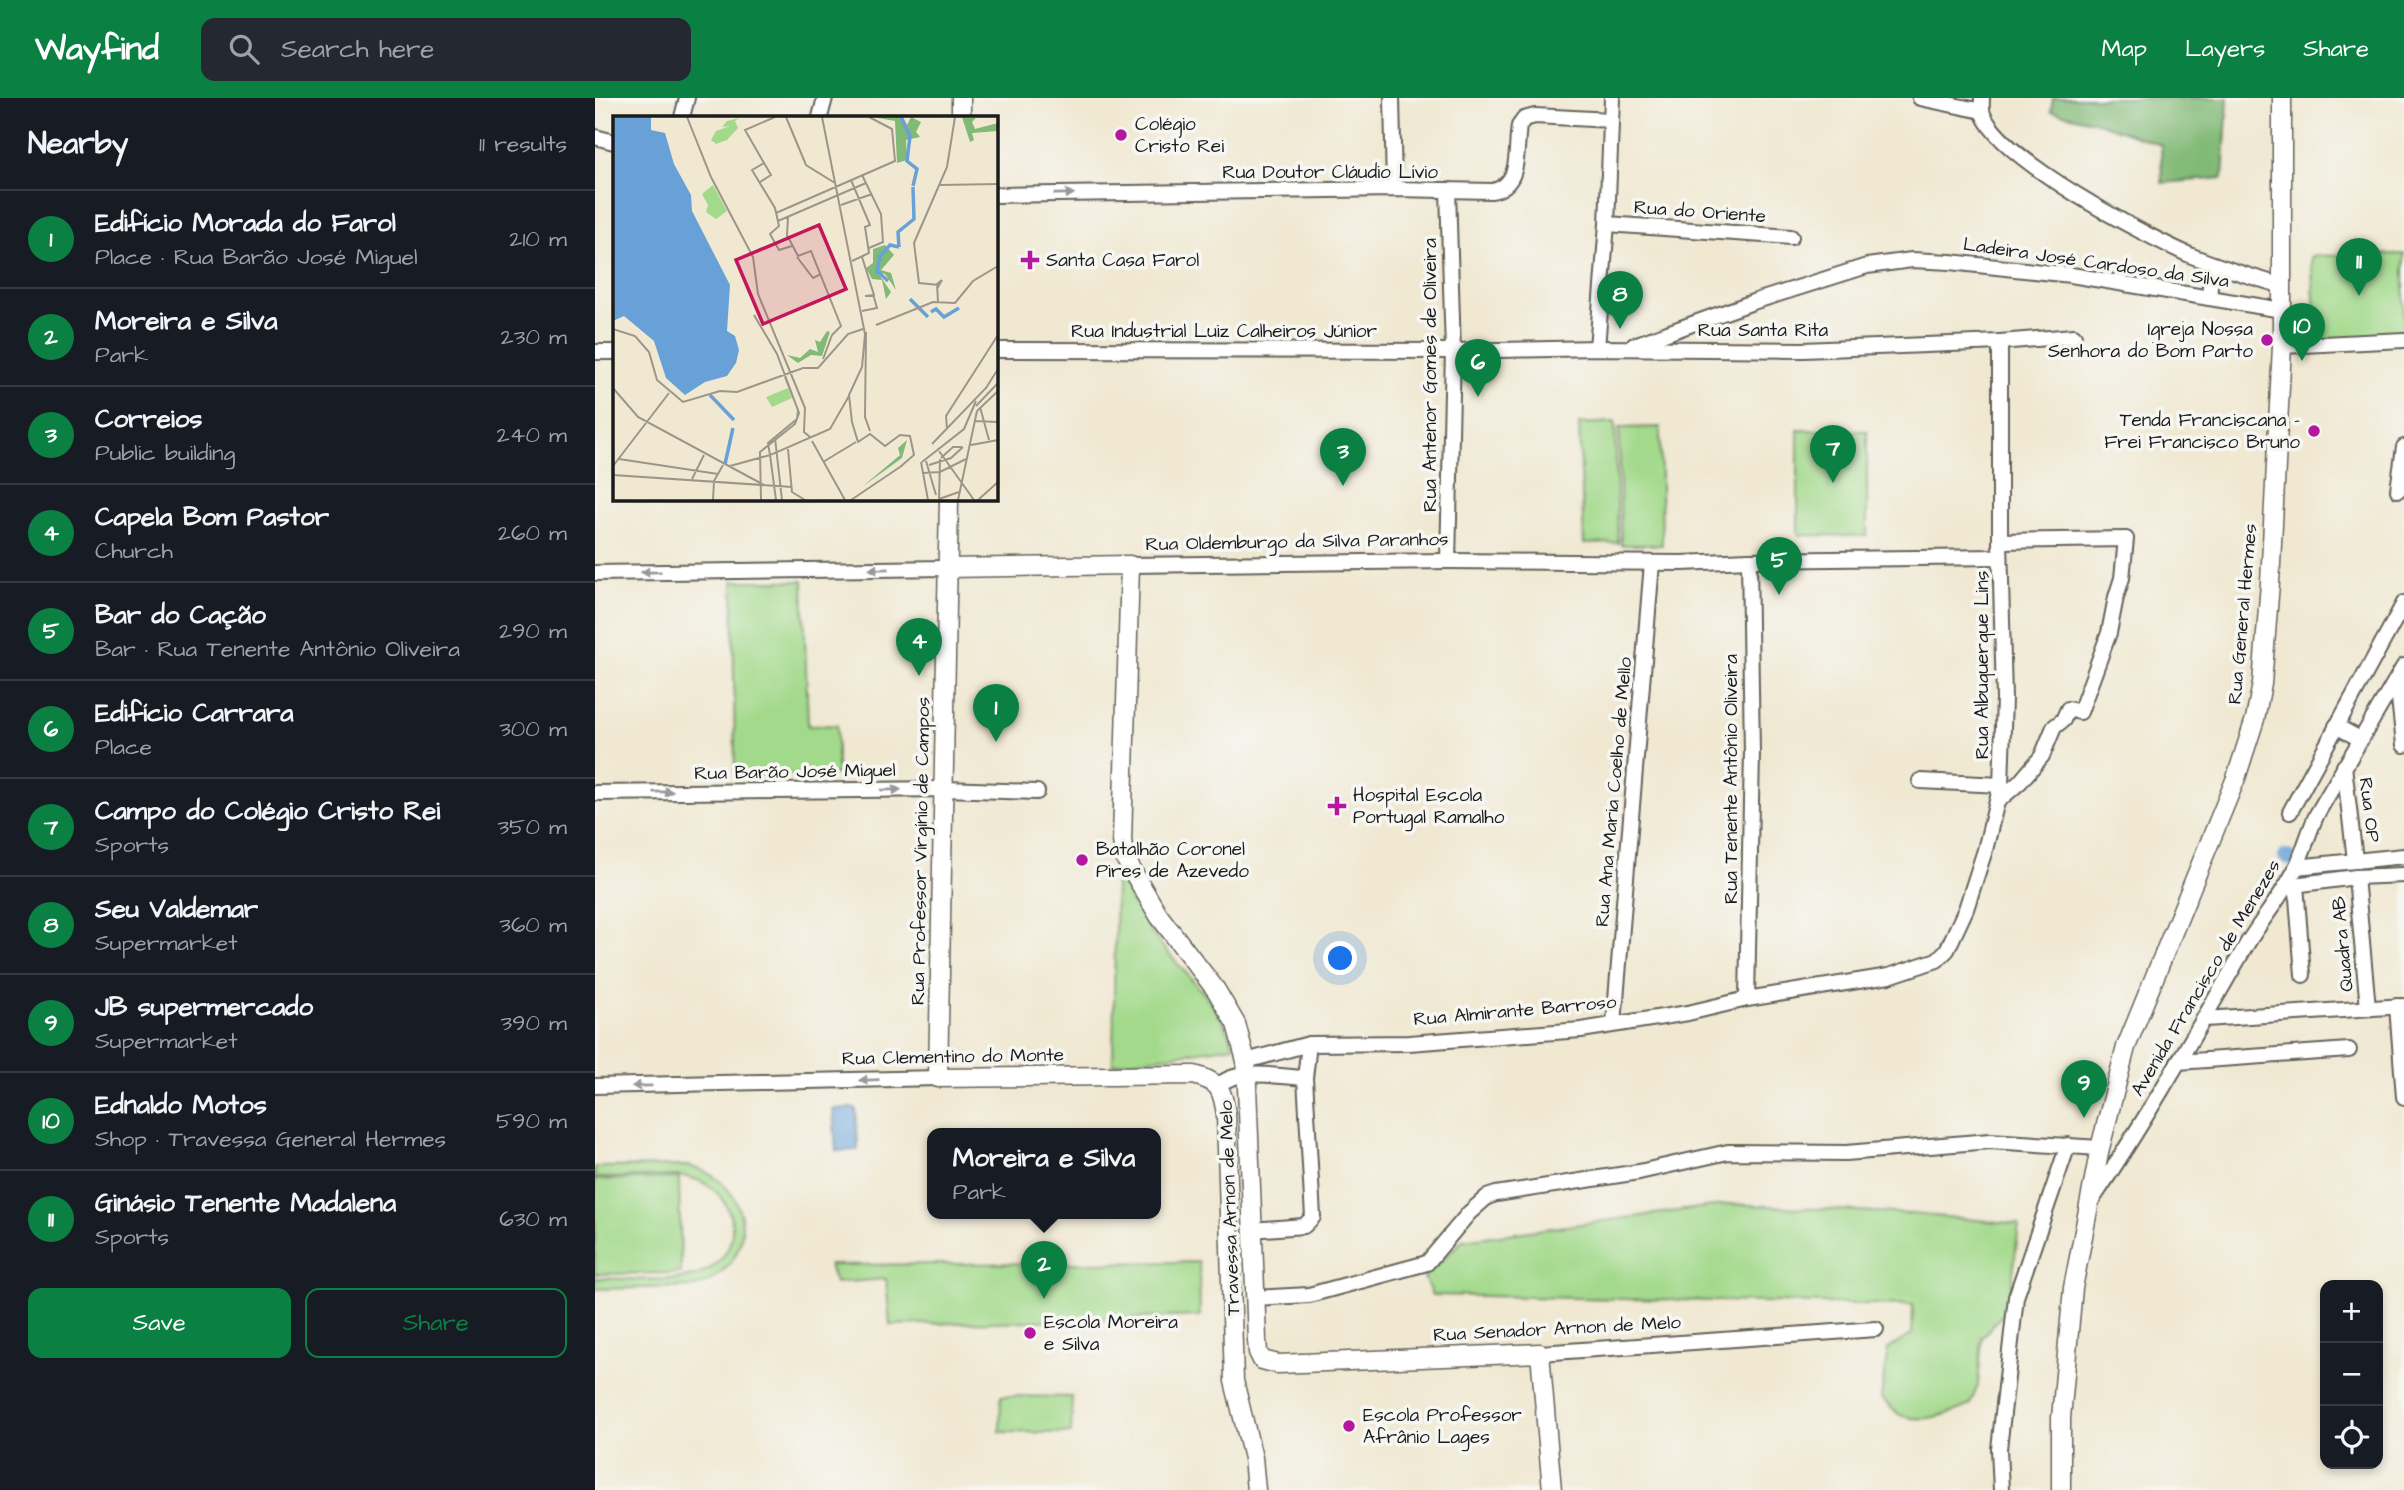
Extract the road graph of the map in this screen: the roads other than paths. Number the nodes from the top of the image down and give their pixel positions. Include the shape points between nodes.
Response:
1 (687, 98) edge
2 (825, 98) edge
3 (961, 98) edge
4 (1392, 98) edge
5 (1612, 98) edge
6 (1920, 98) edge
7 (2282, 98) edge
8 (1982, 105) edge
9 (683, 116) edge
10 (820, 116) edge
11 (961, 116) edge
12 (1611, 120) junction
13 (595, 137) edge
14 (613, 142) edge
15 (1394, 189) junction
16 (1448, 190) junction
17 (997, 195) edge
18 (1607, 224) junction
19 (1791, 237) dead end
20 (2212, 264) junction
21 (2283, 286) junction
22 (2209, 298) junction
23 (2283, 310) junction
24 (2074, 336) dead end
25 (2404, 340) edge
26 (2000, 342) junction
27 (2282, 346) junction
28 (1597, 348) junction
29 (1623, 349) junction
30 (997, 351) edge
31 (1453, 351) junction
32 (595, 352) edge
33 (613, 352) edge
34 (2404, 447) edge
35 (2397, 490) dead end
36 (949, 500) edge
37 (2000, 541) junction
38 (2000, 557) junction
39 (1749, 560) junction
40 (1448, 561) junction
41 (1652, 563) junction
42 (1130, 565) junction
43 (947, 568) junction
44 (595, 573) edge
45 (2404, 603) edge
46 (2401, 680) edge
47 (2336, 726) junction
48 (2360, 739) junction
49 (2404, 745) edge
50 (2344, 766) junction
51 (1920, 781) dead end
52 (2001, 785) junction
53 (944, 789) junction
54 (1037, 792) dead end
55 (595, 793) edge
56 (1998, 801) junction
57 (2291, 812) dead end
58 (2404, 856) edge
59 (2355, 860) junction
60 (2296, 867) junction
61 (2404, 874) edge
62 (2356, 877) junction
63 (2291, 885) junction
64 (1925, 966) joint
65 (2303, 975) dead end
66 (1747, 999) junction
67 (2400, 1006) edge
68 (2368, 1008) junction
69 (2205, 1019) junction
70 (1614, 1024) junction
71 (1309, 1044) junction
72 (2349, 1050) dead end
73 (2178, 1062) junction
74 (1246, 1068) junction
75 (2404, 1076) edge
76 (938, 1078) junction
77 (1305, 1078) junction
78 (595, 1086) edge
79 (1219, 1086) junction
80 (2404, 1097) edge
81 (2068, 1145) junction
82 (2099, 1153) junction
83 (2118, 1161) junction
84 (2091, 1201) junction
85 (1252, 1230) junction
86 (1255, 1298) junction
87 (1876, 1329) dead end
88 (1257, 1340) joint
89 (1540, 1353) junction
90 (1256, 1490) edge
91 (1552, 1490) edge
92 (2001, 1490) edge
93 (2061, 1490) edge

1 - 9 street
2 - 10 street
3 - 11 street
4 - 15 street
5 - 12 street
6 - 8 street
7 - 21 street, Rua General Hermes
8 - 20 street via 1989,124 2009,146 2071,192
12 - 16 street, Rua Doutor Cláudio Lívio via 1524,119 1509,183 1492,191
12 - 18 street
13 - 14 street
15 - 16 street, Rua Doutor Cláudio Lívio
17 -> 15 street, Rua Doutor Cláudio Lívio
16 - 31 street, Rua Antenor Gomes de Oliveira
18 - 19 street, Rua do Oriente
18 - 28 street
20 - 21 street
20 - 22 street
21 - 23 street, Rua General Hermes
22 - 23 street, Ladeira José Cardoso da Silva
22 - 29 street, Ladeira José Cardoso da Silva via 2071,275 1912,260 1867,266
23 - 27 street, Rua General Hermes
24 - 26 street, Rua Santa Rita
25 - 27 street
26 - 29 street, Rua Santa Rita via 1803,350
26 - 37 street, Rua Albuquerque Lins
27 - 82 street, Rua General Hermes via 2269,596 2255,719 2236,778 2126,1047
28 - 29 street, Rua Santa Rita
28 - 31 street, Rua Santa Rita
30 - 31 street, Rua Industrial Luiz Calheiros Júnior
31 - 40 street, Rua Antenor Gomes de Oliveira
32 - 33 street
34 - 35 street
36 - 43 street, Rua Professor Virgínio de Campos
37 - 38 street, Rua Albuquerque Lins
37 - 56 street via 2126,539 2109,633 2080,712 2068,709 2042,756
38 - 39 street, Rua Oldemburgo da Silva Paranhos
38 - 52 street, Rua Albuquerque Lins
39 - 41 street, Rua Oldemburgo da Silva Paranhos
39 - 66 street, Rua Tenente Antônio Oliveira via 1752,753
40 - 41 street, Rua Oldemburgo da Silva Paranhos
40 - 42 street, Rua Oldemburgo da Silva Paranhos
41 - 70 street, Rua Ana Maria Coelho de Mello
42 - 43 street, Rua Oldemburgo da Silva Paranhos
42 - 74 street, Travessa Arnon de Melo via 1125,860 1236,1024
43 -> 44 street, Rua Oldemburgo da Silva Paranhos
43 - 53 street, Rua Professor Virgínio de Campos
45 - 47 street
46 - 48 street, Avenida Francisco de Menezes
46 - 49 street
47 - 48 street
47 - 57 street
48 - 50 street, Avenida Francisco de Menezes
50 - 59 street, Rua OP
50 - 60 street, Avenida Francisco de Menezes via 2308,833
51 - 52 street
52 - 56 street, Rua Albuquerque Lins
53 - 54 street, Rua Barão José Miguel
55 -> 53 street, Rua Barão José Miguel
53 - 76 street, Rua Professor Virgínio de Campos
56 - 64 street, Rua Albuquerque Lins via 1954,935 1947,950
58 - 59 street
59 - 60 street
60 - 63 street, Avenida Francisco de Menezes
61 - 62 street
62 - 63 street
62 - 68 street, Quadra AB
63 - 65 street
63 - 69 street, Avenida Francisco de Menezes via 2249,942
64 - 66 street, Rua Almirante Barroso
66 - 70 street, Rua Almirante Barroso
67 - 68 street
67 - 75 street
68 - 69 street
69 - 73 street, Avenida Francisco de Menezes
70 - 71 street, Rua Almirante Barroso via 1480,1039
71 - 74 street, Rua Almirante Barroso
71 - 77 street
72 - 73 street
73 - 83 street, Avenida Francisco de Menezes
74 - 77 street
74 - 79 street
74 - 85 street, Travessa Arnon de Melo
75 - 80 street
76 -> 78 street, Rua Clementino do Monte
76 - 79 street, Rua Clementino do Monte via 1194,1075
77 - 85 street via 1313,1217 1304,1226
79 - 90 street via 1226,1114 1235,1391
81 - 82 street
81 - 86 street via 1977,1141 1846,1153 1728,1152 1594,1180 1513,1190 1496,1194 1469,1213 1427,1263 1309,1295
81 - 92 street via 2016,1297 1999,1449
82 - 83 street
82 - 84 street, Rua General Hermes
83 - 84 street, Avenida Francisco de Menezes
84 - 93 street, Rua General Hermes via 2073,1288 2061,1418
85 - 86 street, Travessa Arnon de Melo
86 - 88 street, Travessa Arnon de Melo
87 - 89 street, Rua Senador Arnon de Melo
88 - 89 street, Rua Senador Arnon de Melo via 1262,1360 1278,1364
89 - 91 street

